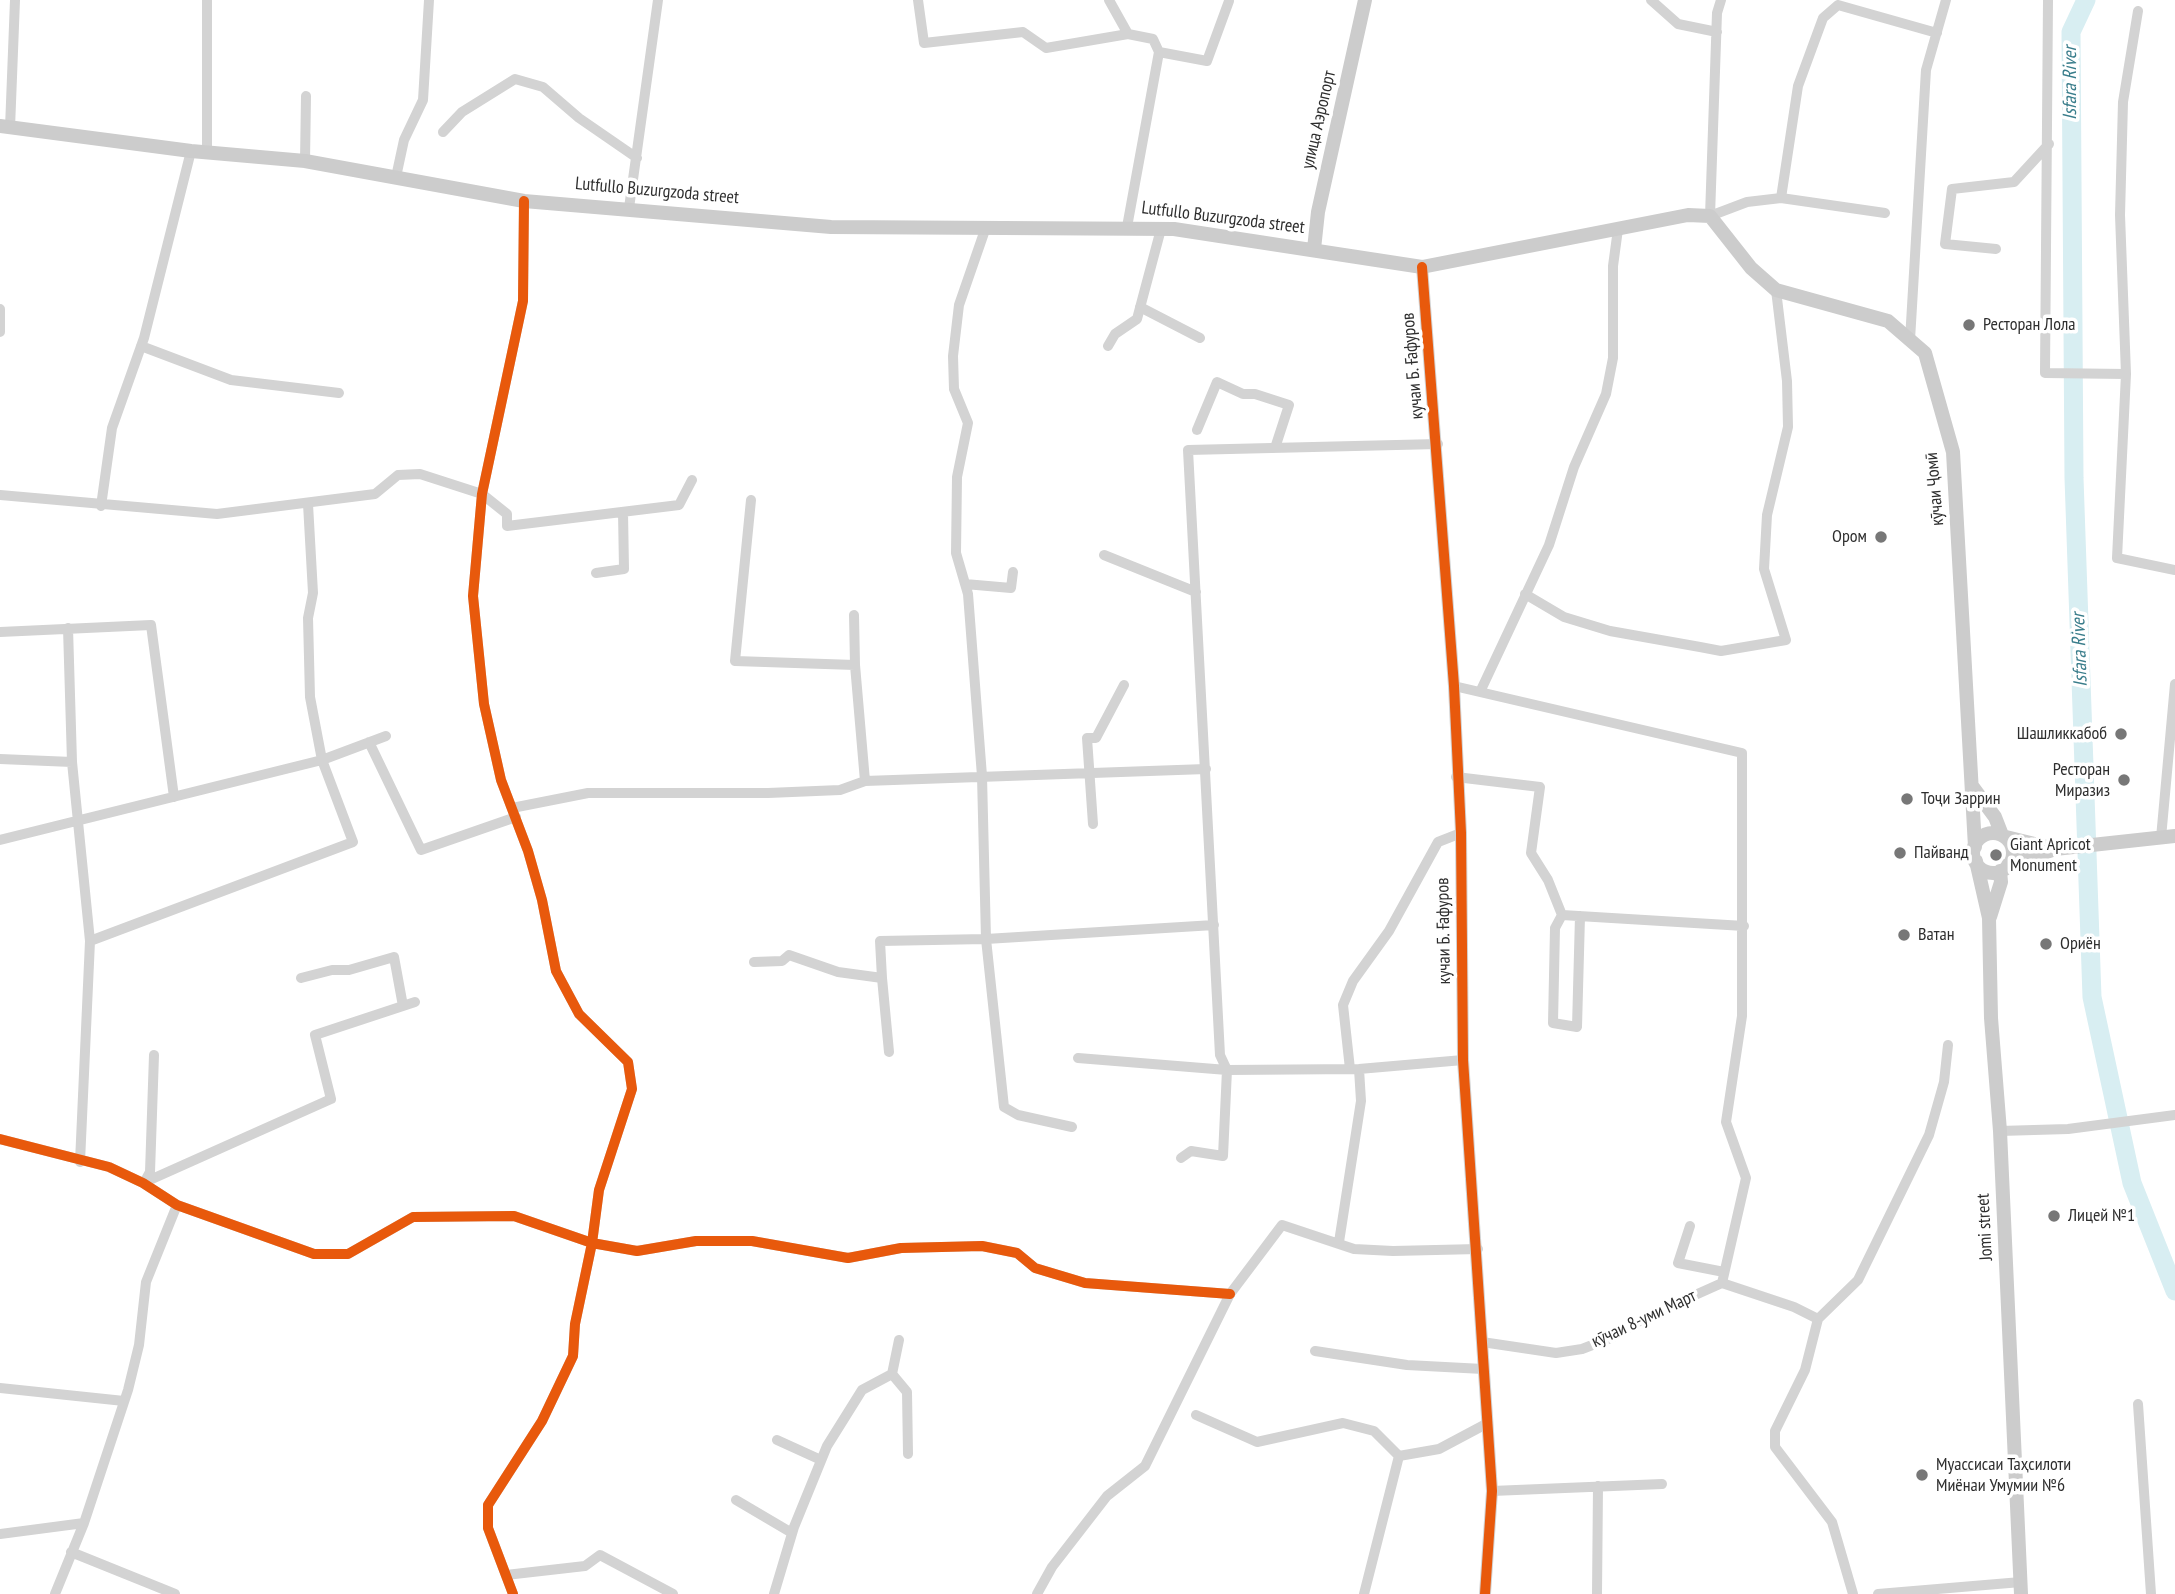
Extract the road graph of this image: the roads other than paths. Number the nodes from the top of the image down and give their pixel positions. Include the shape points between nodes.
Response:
1 (15, 0) edge
2 (207, 0) edge
3 (429, 0) edge
4 (658, 0) edge
5 (918, 0) edge
6 (1109, 0) edge
7 (1365, 0) edge
8 (1651, 0) edge
9 (1721, 0) edge
10 (1946, 0) edge
11 (2048, 0) edge
12 (1229, 1) edge
13 (2138, 11) dead end
14 (1717, 32) junction
15 (1937, 33) junction
16 (1128, 34) junction
17 (1159, 52) junction
18 (306, 96) dead end
19 (5, 127) edge
20 (443, 132) dead end
21 (2049, 144) junction
22 (191, 152) junction
23 (207, 152) junction
24 (636, 158) junction
25 (305, 161) junction
26 (396, 177) junction
27 (1781, 198) junction
28 (524, 201) junction
29 (629, 208) junction
30 (1885, 213) dead end
31 (1710, 216) junction
32 (1127, 226) junction
33 (986, 227) junction
34 (1161, 229) junction
35 (1618, 229) junction
36 (1314, 248) junction
37 (1996, 249) dead end
38 (1422, 267) junction
39 (1776, 290) junction
40 (1140, 307) junction
41 (1, 309) edge
42 (0, 332) edge
43 (1200, 338) dead end
44 (1910, 340) junction
45 (141, 346) junction
46 (1108, 346) dead end
47 (2126, 374) junction
48 (339, 393) dead end
49 (1197, 430) dead end
50 (1437, 444) junction
51 (1275, 448) junction
52 (692, 480) dead end
53 (482, 494) junction
54 (0, 495) edge
55 (751, 500) dead end
56 (309, 505) junction
57 (101, 506) junction
58 (622, 512) junction
59 (1104, 555) dead end
60 (2175, 570) edge
61 (1013, 572) dead end
62 (596, 573) dead end
63 (965, 584) junction
64 (1196, 592) junction
65 (1525, 594) junction
66 (854, 615) dead end
67 (68, 628) junction
68 (0, 632) edge
69 (855, 665) junction
70 (2175, 684) edge
71 (1124, 685) dead end
72 (1454, 686) junction
73 (1480, 692) junction
74 (386, 736) dead end
75 (369, 743) junction
76 (0, 759) edge
77 (322, 760) junction
78 (72, 762) junction
79 (1206, 769) junction
80 (1090, 773) junction
81 (982, 776) junction
82 (1456, 777) junction
83 (865, 781) junction
84 (1971, 785) junction
85 (174, 797) junction
86 (514, 812) junction
87 (78, 820) junction
88 (1093, 824) dead end
89 (1461, 833) junction
90 (2004, 836) junction
91 (2168, 837) edge
92 (0, 840) edge
93 (2060, 848) junction
94 (1975, 854) junction
95 (2004, 868) junction
96 (1562, 915) junction
97 (1580, 916) junction
98 (1989, 918) junction
99 (1214, 925) junction
100 (1744, 926) junction
101 (986, 939) junction
102 (90, 941) junction
103 (754, 962) dead end
104 (301, 978) dead end
105 (882, 978) junction
106 (415, 1002) dead end
107 (403, 1006) junction
108 (1948, 1045) dead end
109 (889, 1052) dead end
110 (154, 1055) dead end
111 (1078, 1058) dead end
112 (1463, 1060) junction
113 (1354, 1069) junction
114 (1227, 1070) junction
115 (2175, 1115) edge
116 (1072, 1127) dead end
117 (2000, 1131) junction
118 (0, 1139) edge
119 (1181, 1158) dead end
120 (80, 1162) junction
121 (143, 1183) junction
122 (177, 1205) junction
123 (1690, 1226) dead end
124 (1339, 1242) junction
125 (592, 1243) junction
126 (1478, 1249) junction
127 (1723, 1278) junction
128 (1230, 1294) junction
129 (1818, 1319) junction
130 (899, 1340) dead end
131 (1482, 1342) junction
132 (1315, 1350) dead end
133 (1483, 1369) junction
134 (892, 1374) junction
135 (0, 1388) edge
136 (124, 1401) junction
137 (2138, 1404) dead end
138 (1196, 1415) dead end
139 (1486, 1424) junction
140 (777, 1440) dead end
141 (908, 1454) dead end
142 (1399, 1456) junction
143 (821, 1460) junction
144 (1662, 1484) dead end
145 (1598, 1486) junction
146 (1492, 1491) junction
147 (736, 1500) dead end
148 (84, 1523) junction
149 (792, 1533) junction
150 (0, 1534) edge
151 (71, 1552) junction
152 (506, 1575) junction
153 (2021, 1588) edge
154 (55, 1594) edge
155 (174, 1594) edge
156 (513, 1594) edge
157 (674, 1594) edge
158 (774, 1594) edge
159 (1037, 1594) edge
160 (1364, 1594) edge
161 (1485, 1594) edge
162 (1597, 1594) edge
163 (1853, 1594) edge
164 (1878, 1594) edge
165 (2151, 1594) edge

1 - 19 street
2 - 23 street
3 - 26 street via 423,100 404,140
4 - 24 street
5 - 16 street via 925,43 1023,33 1046,48
6 - 16 street
7 - 36 main road, улица Аэропорт
8 - 14 street via 1678,24
9 - 14 street
10 - 15 street
11 - 21 street
12 - 17 street via 1207,61
13 - 47 street via 2123,102 2120,215
14 - 31 street
15 - 27 street via 1838,5 1823,18 1798,86
15 - 44 street via 1926,70
16 - 17 street via 1153,39
17 - 32 street
18 - 25 street
19 - 22 main road, Lutfullo Buzurgzoda street
20 - 24 street via 461,112 515,79 543,87
21 - 37 street via 2014,182 1952,189 1945,244
21 - 47 street via 2045,373
22 - 23 main road, Lutfullo Buzurgzoda street
22 - 45 street
23 - 25 main road, Lutfullo Buzurgzoda street
24 - 29 street
25 - 26 main road, Lutfullo Buzurgzoda street
26 - 28 main road, Lutfullo Buzurgzoda street
27 - 30 street
27 - 31 street via 1747,202
28 - 29 main road, Lutfullo Buzurgzoda street
28 - 53 street via 523,301
29 - 33 main road, Lutfullo Buzurgzoda street via 831,227
31 - 35 main road via 1688,215
31 - 39 main road, кӯчаи Ҷомӣ via 1751,268
32 - 33 main road, Lutfullo Buzurgzoda street
32 - 34 main road, Lutfullo Buzurgzoda street
33 - 63 street via 959,305 953,356 954,388 968,423 957,477 956,553
34 - 36 main road, Lutfullo Buzurgzoda street
34 - 40 street
35 - 38 main road
35 - 65 street via 1613,266 1613,358 1606,394 1574,467 1549,545
36 - 38 main road, Lutfullo Buzurgzoda street
38 - 50 street, кучаи Б. Ғафуров
39 - 44 main road, кӯчаи Ҷомӣ via 1888,321
39 - 65 street via 1788,427 1768,516 1764,569 1786,640 1721,651 1700,648 1564,617
40 - 43 street
40 - 46 street via 1137,319 1115,334
41 - 42 street
44 - 84 main road, кӯчаи Ҷомӣ via 1925,353 1953,452
45 - 48 street via 231,380
45 - 57 street via 112,428
47 - 60 street via 2117,558
49 - 51 street via 1217,382 1243,394 1289,405
50 - 51 street
50 - 72 street, кучаи Б. Ғафуров
51 - 64 street via 1188,450
52 - 58 street via 679,505
53 - 56 street via 435,477 398,475 375,494
53 - 58 street via 507,514 508,526
53 - 86 street via 473,596 484,704 501,780
54 - 57 street
55 - 69 street via 735,661
56 - 57 street via 217,514
56 - 77 street via 313,593 308,618 310,697
58 - 62 street via 624,569
59 - 64 street
61 - 63 street via 1011,588
63 - 81 street
64 - 79 street
65 - 73 street
66 - 69 street
67 - 68 street
67 - 78 street
67 - 85 street via 151,625
69 - 83 street
70 - 91 street
71 - 80 street via 1097,738 1087,738
72 - 73 street
72 - 82 street, кучаи Б. Ғафуров
73 - 100 street via 1742,753
74 - 75 street
75 - 77 street
75 - 86 street via 421,850
76 - 78 street
77 - 85 street
77 - 102 street via 354,842
78 - 87 street
79 - 80 street
79 - 99 street
80 - 81 street
80 - 88 street
81 - 83 street
81 - 101 street
82 - 89 street, кучаи Б. Ғафуров
82 - 96 street via 1540,787 1531,853
83 - 86 street via 840,790 588,793
84 - 90 main road
84 - 94 main road, кӯчаи Ҷомӣ
85 - 87 street
86 - 125 street via 542,900 556,971 579,1014 628,1062 632,1089 599,1191
87 - 92 street
87 - 102 street
89 - 112 street, кучаи Б. Ғафуров
89 - 113 street via 1438,842 1388,931 1353,981 1343,1005
90 - 93 main road
90 - 94 main road via 1988,834
90 - 95 main road via 2012,848
91 - 93 main road
93 - 95 main road
94 - 95 main road via 1989,872
94 - 98 main road, Jomi street
95 - 98 main road
96 - 97 street
96 - 97 street via 1555,928 1553,1023 1577,1027
97 - 100 street
98 - 117 main road, Jomi street
99 - 101 street
99 - 114 street via 1220,1055
100 - 127 street via 1742,1016 1726,1122 1746,1178
101 - 105 street via 880,941
101 - 116 street via 1004,1107 1017,1115
102 - 120 street
103 - 105 street via 782,961 789,956 838,972
104 - 107 street via 394,957
105 - 109 street
106 - 107 street
107 - 121 street via 315,1035 331,1099
108 - 129 street via 1944,1082 1929,1135 1858,1280
110 - 121 street via 150,1172
111 - 114 street
112 - 113 street
112 - 126 street, кучаи Б. Ғафуров
113 - 114 street
113 - 124 street via 1361,1101
114 - 119 street via 1223,1156 1191,1151
115 - 117 street via 2100,1126
117 - 153 main road, Jomi street
118 - 120 street
120 - 121 street via 108,1167
121 - 122 street
122 - 125 street via 314,1254 348,1254 413,1217 514,1216
122 - 136 street via 146,1282 138,1345
123 - 127 street via 1678,1263
124 - 126 street via 1354,1249 1393,1251
124 - 128 street via 1282,1225
125 - 128 street via 638,1251 696,1241 752,1241 848,1258 901,1248 982,1246 1017,1253 1035,1268 1085,1283
125 - 152 street via 573,1356 542,1421 488,1504 488,1528
126 - 131 street, кучаи Б. Ғафуров
127 - 129 street
127 - 131 street, кӯчаи 8-уми Март via 1613,1337 1581,1349 1556,1353
128 - 159 street via 1145,1466 1107,1496
129 - 163 street via 1805,1370 1775,1431 1775,1447 1832,1522
130 - 134 street
131 - 133 street, кучаи Б. Ғафуров
132 - 133 street via 1407,1365
133 - 139 street, кучаи Б. Ғафуров
134 - 141 street via 907,1392
134 - 143 street via 862,1390
135 - 136 street
136 - 148 street
137 - 165 street
138 - 142 street via 1257,1442 1343,1423 1374,1432
139 - 142 street via 1439,1449
139 - 146 street, кучаи Б. Ғафуров
140 - 143 street
142 - 160 street
143 - 149 street
144 - 145 street
145 - 146 street
145 - 162 street
146 - 161 street, кучаи Б. Ғафуров
147 - 149 street
148 - 150 street
148 - 151 street
149 - 158 street
151 - 154 street
151 - 155 street
152 - 156 street
152 - 157 street via 584,1566 600,1556
153 - 164 street

